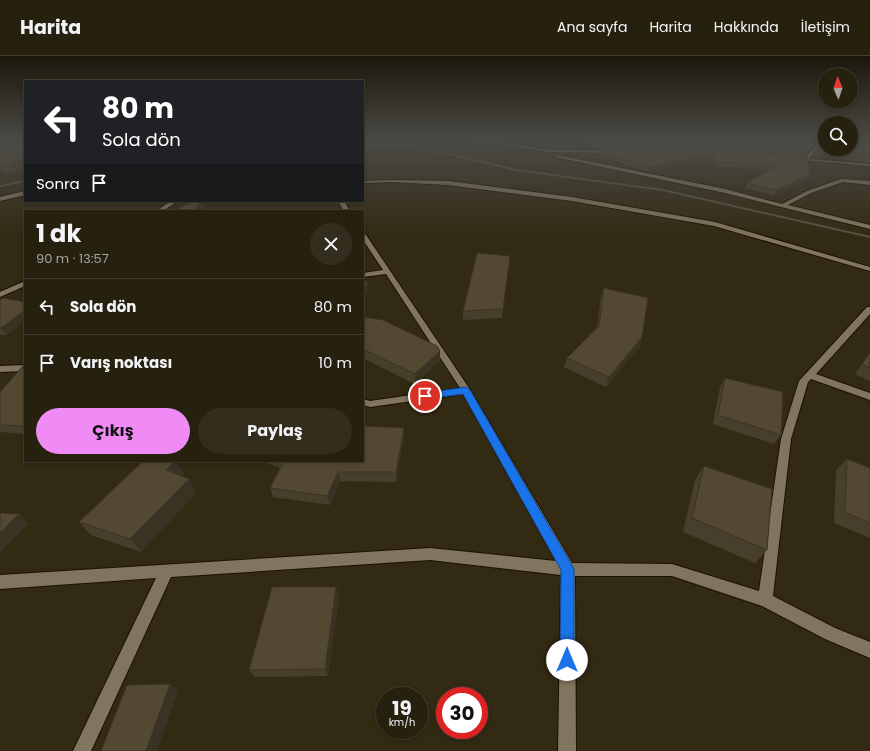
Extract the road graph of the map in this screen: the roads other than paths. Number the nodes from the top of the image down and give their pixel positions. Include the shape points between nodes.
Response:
1 (638, 172) edge
2 (364, 182) edge
3 (870, 183) edge
4 (24, 193) edge
5 (0, 199) edge
6 (173, 202) edge
7 (784, 205) junction
8 (161, 210) edge
9 (870, 227) edge
10 (364, 236) edge
11 (870, 269) edge
12 (388, 272) junction
13 (364, 275) edge
14 (24, 283) edge
15 (0, 295) edge
16 (870, 309) edge
17 (24, 368) edge
18 (0, 369) edge
19 (810, 375) junction
20 (466, 390) junction
21 (870, 397) edge
22 (364, 402) edge
23 (568, 569) junction
24 (166, 572) junction
25 (0, 582) edge
26 (765, 600) junction
27 (870, 650) edge
28 (82, 751) edge
29 (567, 751) edge

1 - 7 street
2 - 11 street via 448,183 579,200 715,224
3 - 7 street via 843,180 809,192
4 - 5 street
6 - 8 street
7 - 9 street
10 - 12 street
12 - 13 street
12 - 20 street
14 - 15 street
16 - 19 street
17 - 18 street
19 - 21 street
19 - 26 street via 804,381 786,439
20 - 22 street via 370,404
20 - 23 street
23 - 24 street via 430,554
23 - 26 street via 672,570
23 - 29 street
24 - 25 street
24 - 28 street
26 - 27 street via 830,634

